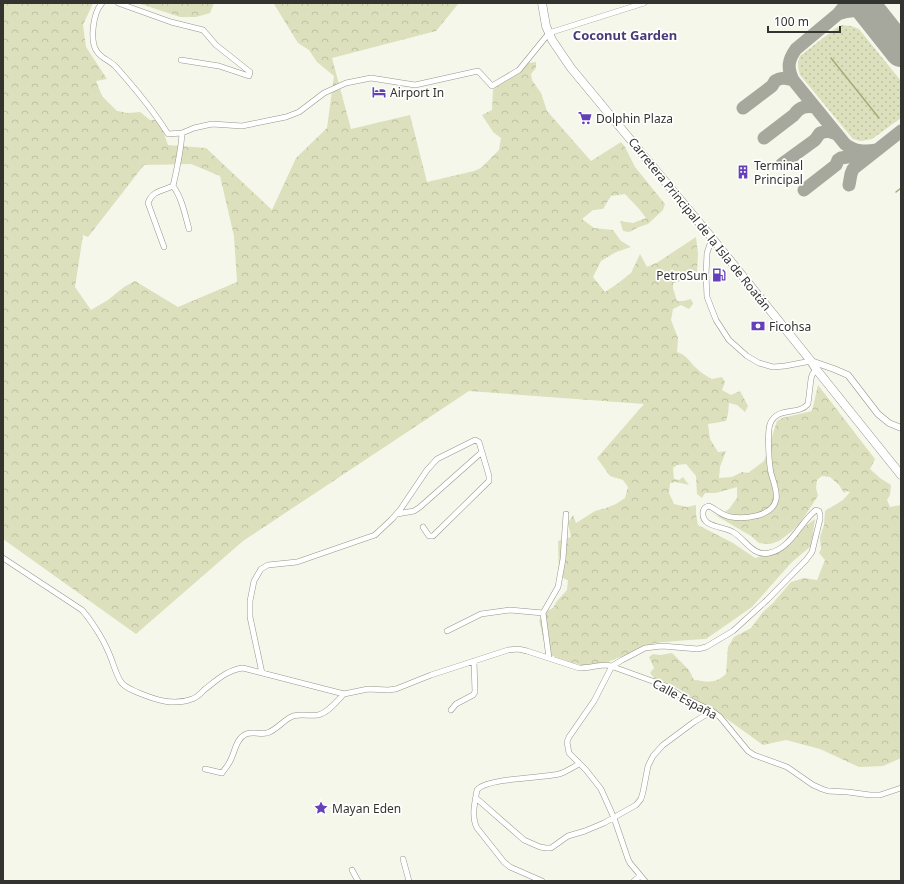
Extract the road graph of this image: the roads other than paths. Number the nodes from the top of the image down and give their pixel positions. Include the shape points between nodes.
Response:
1 (102, 3) edge
2 (118, 3) edge
3 (542, 3) edge
4 (644, 3) edge
5 (549, 33) junction
6 (181, 60) dead end
7 (182, 133) junction
8 (173, 186) junction
9 (189, 230) dead end
10 (712, 238) junction
11 (164, 247) dead end
12 (811, 361) junction
13 (816, 369) junction
14 (901, 428) edge
15 (482, 452) junction
16 (901, 475) edge
17 (397, 514) junction
18 (566, 514) dead end
19 (423, 527) dead end
20 (3, 558) edge
21 (543, 613) junction
22 (447, 631) dead end
23 (549, 658) junction
24 (474, 661) junction
25 (612, 666) junction
26 (262, 673) junction
27 (344, 694) junction
28 (451, 710) dead end
29 (712, 711) junction
30 (579, 764) junction
31 (205, 769) dead end
32 (901, 788) edge
33 (476, 798) junction
34 (614, 818) junction
35 (403, 859) dead end
36 (352, 870) dead end
37 (640, 876) junction
38 (358, 881) edge
39 (409, 881) edge
40 (542, 881) edge
41 (634, 881) edge
42 (645, 881) edge

1 - 7 street via 94,19 93,40 96,50 113,64 158,117 168,134
2 - 6 street via 171,22 203,30 216,45 250,72 249,76 219,66
3 - 5 main road, Carretera Principal de la Isla de Roatán
4 - 5 street
5 - 7 street via 519,70 492,86 478,71 415,85 371,78 346,83 324,93 299,112 286,117 242,126 212,124
5 - 10 main road, Carretera Principal de la Isla de Roatán via 571,68
7 - 8 street
8 - 9 street
8 - 11 street via 154,194 148,203
10 - 12 main road, Carretera Principal de la Isla de Roatán
10 - 12 street via 707,253 708,297 716,320 729,340 747,356 772,367
12 - 13 main road, Carretera Principal de la Isla de Roatán
12 - 14 street via 848,375 878,414
13 - 16 main road, Carretera Principal de la Isla de Roatán
13 - 25 street via 812,375 806,407 779,414 774,417 768,429 770,471 776,493 774,505 759,516 745,518 726,516 709,506 703,510 704,520 708,524 732,530 753,550 768,554 786,544 812,513 819,511 820,519 812,552 750,616 733,631 706,647 645,648
15 - 17 street via 420,507
15 - 17 street via 479,442 475,440 437,459 426,470
15 - 19 street via 489,481 433,536 429,536
17 - 26 street via 375,535 297,562 268,565 261,569 254,581 250,617
18 - 21 street via 558,587
20 - 26 street via 82,610 108,650 122,684 130,690 152,699 177,702 194,699 228,672 236,669 243,668
21 - 22 street via 510,610 481,614
21 - 23 street
23 - 24 street via 518,649
23 - 25 street via 579,668
24 - 27 street via 396,689 368,689
24 - 28 street via 475,692
25 - 29 street, Calle España via 666,686
25 - 30 street via 594,701 567,742 569,753
26 - 27 street
27 - 31 street via 319,715 294,716 266,734 246,734 240,739 230,763 222,773
29 - 32 street, Calle España via 754,755 787,767 822,789 880,795
29 - 34 street via 663,745 648,766 641,799 636,805
30 - 33 street via 561,773 496,781 480,786
30 - 34 street via 601,789
33 - 34 street via 519,837 546,848 551,848 568,836
33 - 40 street via 474,822 504,862
34 - 37 street via 628,859
35 - 39 street
36 - 38 street
37 - 41 street
37 - 42 street

